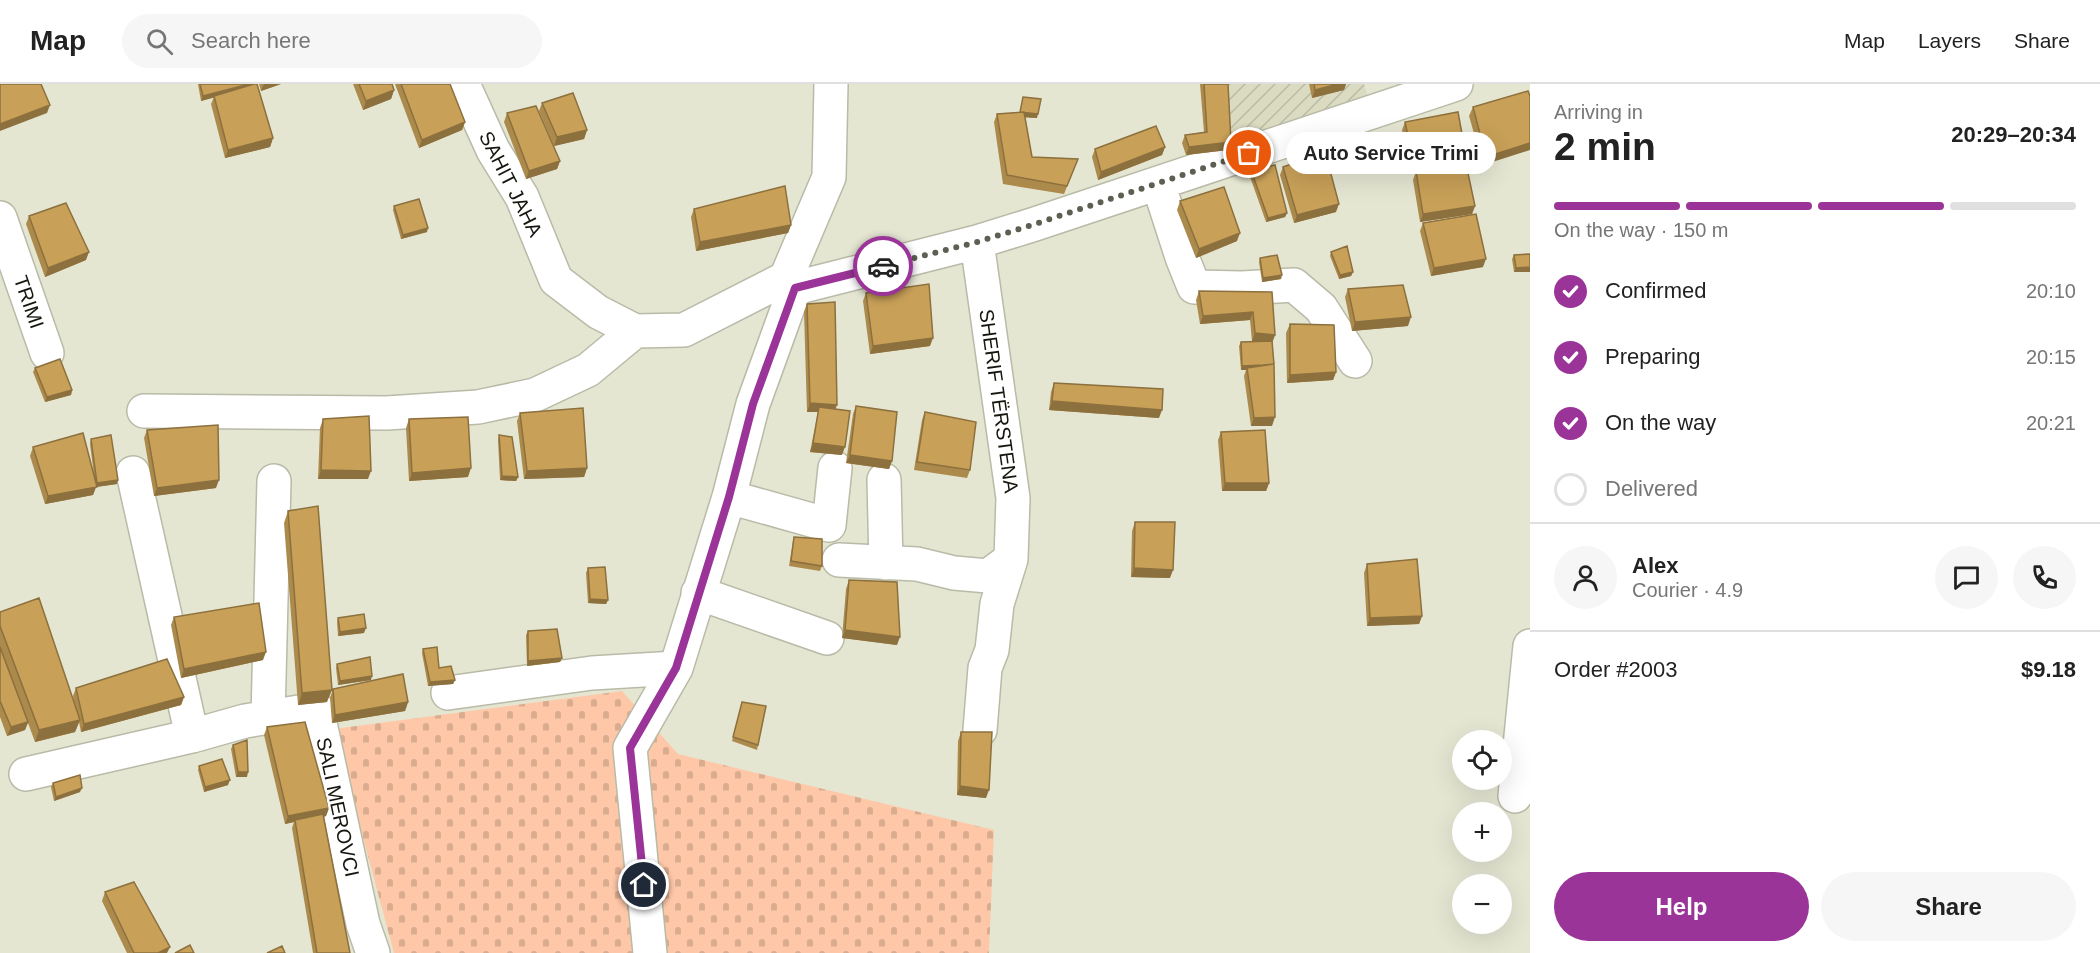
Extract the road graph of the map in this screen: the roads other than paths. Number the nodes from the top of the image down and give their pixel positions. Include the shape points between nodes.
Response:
1 (463, 84) edge
2 (831, 84) edge
3 (1438, 87) edge
4 (1158, 183) junction
5 (0, 218) edge
6 (977, 242) junction
7 (790, 283) junction
8 (635, 331) junction
9 (47, 353) dead end
10 (1355, 362) dead end
11 (144, 411) dead end
12 (835, 468) dead end
13 (133, 473) dead end
14 (884, 480) dead end
15 (274, 481) dead end
16 (729, 497) junction
17 (1011, 559) junction
18 (839, 560) dead end
19 (885, 562) junction
20 (698, 594) junction
21 (827, 638) dead end
22 (1530, 646) edge
23 (676, 668) junction
24 (448, 693) dead end
25 (268, 717) junction
26 (980, 730) edge
27 (192, 736) junction
28 (26, 774) dead end
29 (1515, 796) dead end
30 (373, 953) edge
31 (650, 953) edge

1 - 8 street, SAHIT JAHA via 493,150 522,197 556,280 597,312
2 - 7 street via 830,177
3 - 4 street
4 - 6 street
4 - 10 street via 1194,287 1294,285 1321,308
5 - 9 street, TRIMI
6 - 7 street
6 - 17 street, SHERIF TËRSTENA via 1013,498
7 - 8 street, SAHIT JAHA via 684,330
7 - 16 street
8 - 11 street via 588,369 535,395 478,407 387,413
12 - 16 street via 829,525
13 - 27 street
14 - 19 street
15 - 25 street
16 - 20 street
17 - 19 street via 988,576
17 - 26 street, SHERIF TËRSTENA via 997,604 992,650 985,668
18 - 19 street
20 - 21 street
20 - 23 street
22 - 29 street
23 - 24 street via 592,673
23 - 31 street via 630,748
25 - 27 street, SALI MEROVCI
25 - 30 street, SALI MEROVCI via 317,709 363,924
27 - 28 street, SALI MEROVCI

